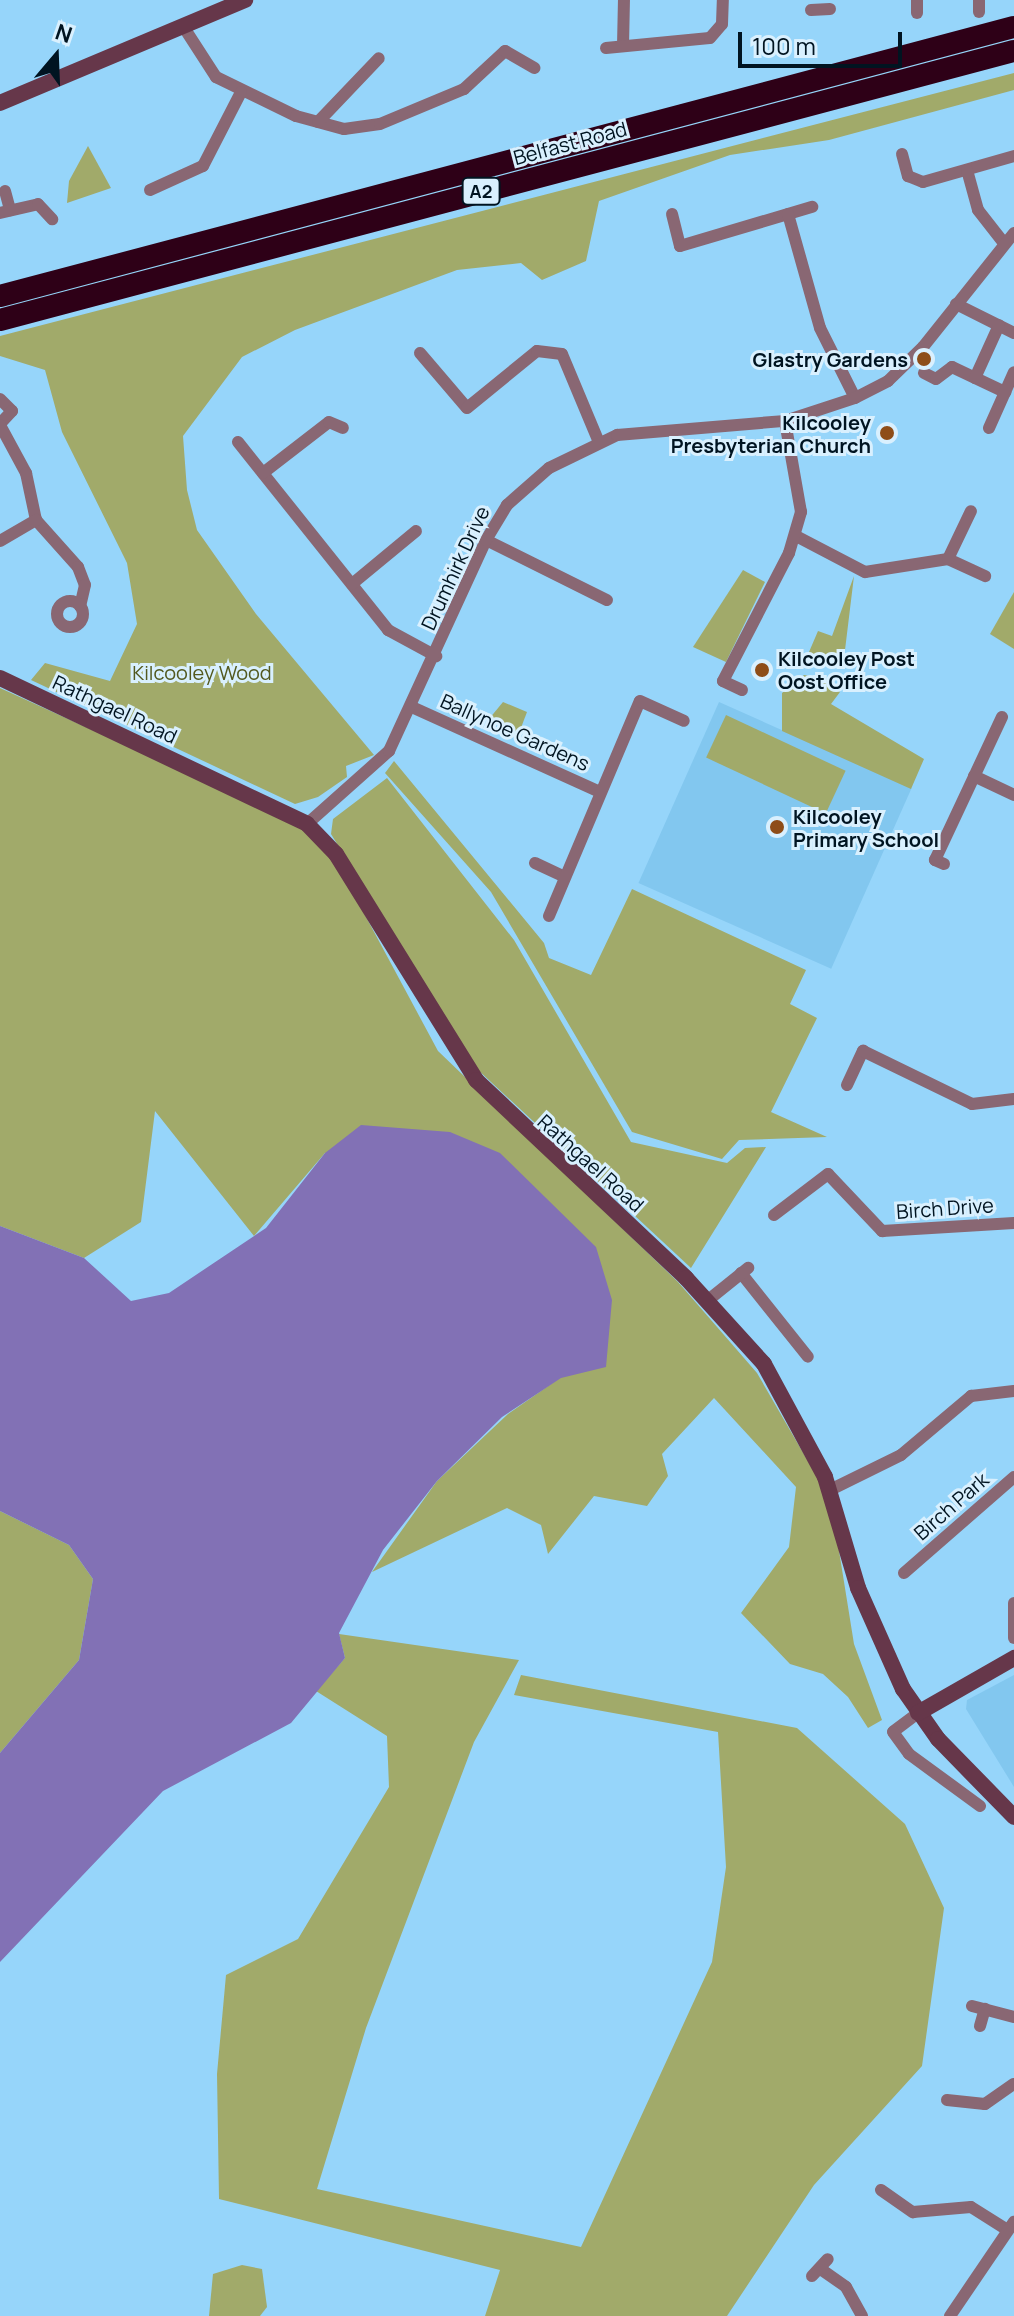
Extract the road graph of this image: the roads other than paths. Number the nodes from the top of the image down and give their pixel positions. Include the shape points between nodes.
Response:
1 (245, 0) edge
2 (624, 0) edge
3 (723, 0) edge
4 (183, 26) junction
5 (1014, 27) edge
6 (623, 46) junction
7 (606, 48) dead end
8 (1014, 51) edge
9 (379, 58) dead end
10 (534, 68) dead end
11 (241, 92) junction
12 (0, 103) edge
13 (318, 122) junction
14 (902, 154) dead end
15 (1014, 156) edge
16 (967, 170) junction
17 (150, 190) dead end
18 (5, 191) dead end
19 (812, 207) dead end
20 (5, 211) edge
21 (672, 214) dead end
22 (788, 214) junction
23 (52, 219) dead end
24 (1014, 233) edge
25 (1003, 242) junction
26 (0, 296) edge
27 (956, 304) junction
28 (0, 320) edge
29 (999, 325) junction
30 (1014, 333) edge
31 (420, 353) dead end
32 (1014, 372) edge
33 (924, 373) dead end
34 (975, 378) junction
35 (1005, 392) junction
36 (855, 398) junction
37 (0, 399) edge
38 (785, 421) junction
39 (0, 425) edge
40 (343, 428) dead end
41 (989, 428) dead end
42 (598, 440) junction
43 (238, 442) dead end
44 (263, 473) junction
45 (971, 511) dead end
46 (36, 520) junction
47 (416, 531) dead end
48 (796, 536) junction
49 (486, 540) junction
50 (0, 541) edge
51 (948, 559) junction
52 (985, 576) dead end
53 (352, 584) junction
54 (607, 600) dead end
55 (80, 606) dead end
56 (436, 656) junction
57 (0, 678) edge
58 (742, 690) dead end
59 (414, 708) junction
60 (1002, 717) dead end
61 (684, 721) dead end
62 (974, 776) junction
63 (600, 792) junction
64 (1014, 795) edge
65 (307, 824) junction
66 (535, 863) dead end
67 (944, 864) dead end
68 (563, 876) junction
69 (549, 916) dead end
70 (847, 1085) dead end
71 (1014, 1099) edge
72 (774, 1215) dead end
73 (1014, 1223) edge
74 (707, 1301) junction
75 (807, 1357) dead end
76 (1014, 1391) edge
77 (1014, 1477) edge
78 (830, 1490) junction
79 (914, 1571) dead end
80 (1014, 1603) edge
81 (1006, 1632) edge
82 (1014, 1658) edge
83 (918, 1713) junction
84 (980, 1806) dead end
85 (1014, 1817) edge
86 (1014, 2017) edge
87 (980, 2026) dead end
88 (1014, 2084) edge
89 (947, 2100) dead end
90 (965, 2104) junction
91 (963, 2118) dead end
92 (899, 2184) dead end
93 (1010, 2225) edge
94 (821, 2268) dead end
95 (862, 2316) edge
96 (950, 2316) edge

1 - 4 street
2 - 6 street
3 - 6 street via 722,24 710,38
4 - 11 street via 216,77
4 - 12 street
5 - 26 highway, Belfast Road / A2
6 - 7 street
8 - 28 highway, Belfast Road / A2
9 - 13 street
10 - 13 street via 505,51 464,89 407,114 344,129
11 - 13 street
11 - 17 street via 203,166
14 - 16 street via 913,181
15 - 16 street
16 - 25 street via 980,215
18 - 20 street
19 - 22 street
20 - 23 street via 38,204
21 - 22 street via 680,246
22 - 36 street via 820,328
24 - 25 street, Drumhirk Drive
25 - 27 street, Drumhirk Drive
27 - 29 street
27 - 36 street, Drumhirk Drive via 888,381
29 - 30 street
29 - 34 street
31 - 42 street via 467,408 537,351 562,354
32 - 35 street
33 - 34 street via 936,379 952,367
34 - 35 street
35 - 41 street
36 - 38 street, Drumhirk Drive
37 - 39 street via 12,411
38 - 42 street, Drumhirk Drive
38 - 48 street via 801,512
39 - 46 street via 26,473
40 - 44 street via 329,422
42 - 49 street, Drumhirk Drive via 549,468 507,505
43 - 44 street
44 - 53 street
45 - 51 street
46 - 50 street
46 - 55 street via 78,567 85,585
47 - 53 street
48 - 51 street via 865,572
48 - 58 street via 723,681
49 - 54 street
49 - 56 street, Drumhirk Drive
51 - 52 street
53 - 56 street via 388,630
56 - 59 street, Drumhirk Drive
57 - 65 street, Rathgael Road
59 - 63 street, Ballynoe Gardens
59 - 65 street, Drumhirk Drive via 382,758
60 - 62 street
61 - 63 street, Ballynoe Gardens via 640,701
62 - 64 street
62 - 67 street via 935,860
63 - 68 street, Ballynoe Gardens
65 - 74 street, Rathgael Road via 356,878 424,1004 476,1080
66 - 68 street
68 - 69 street, Ballynoe Gardens
70 - 71 street via 863,1051 972,1104
72 - 73 street, Birch Drive via 828,1174 882,1231
74 - 75 street via 744,1270
74 - 78 street, Rathgael Road via 764,1364
76 - 78 street via 971,1396 901,1455
77 - 79 street, Birch Park
78 - 83 street, Rathgael Road via 882,1649
80 - 81 street
82 - 83 street
83 - 84 street via 893,1732 909,1754
83 - 85 street, Rathgael Road
86 - 87 street via 978,2007
88 - 90 street via 985,2104
89 - 90 street
90 - 91 street
92 - 93 street via 886,2193 913,2212 971,2207
93 - 96 street
94 - 95 street via 846,2287

